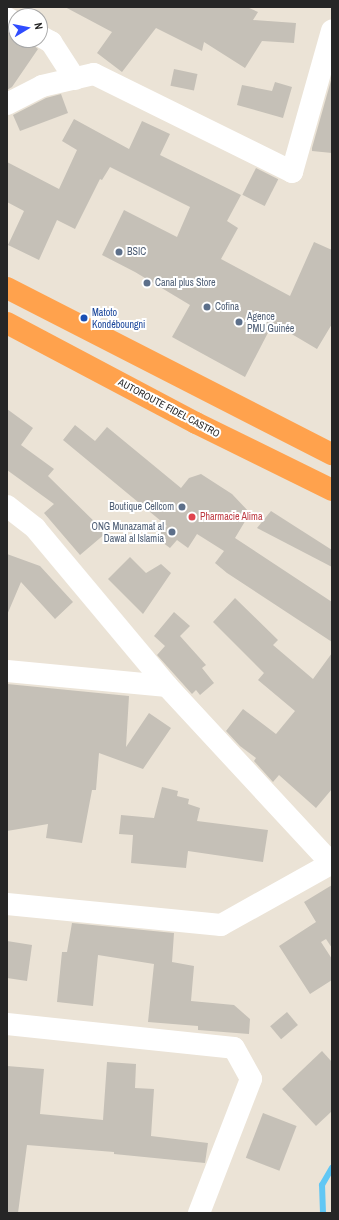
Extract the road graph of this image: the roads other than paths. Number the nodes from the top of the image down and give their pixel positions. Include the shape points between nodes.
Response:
1 (332, 31) edge
2 (48, 40) edge
3 (75, 79) junction
4 (7, 104) edge
5 (7, 288) edge
6 (7, 323) edge
7 (332, 454) edge
8 (332, 490) edge
9 (7, 506) edge
10 (7, 671) edge
11 (167, 686) junction
12 (331, 863) edge
13 (7, 904) edge
14 (7, 1024) edge
15 (199, 1213) edge

1 - 3 street via 292,172 94,74
2 - 3 street
3 - 4 street via 42,86
5 - 7 highway
6 - 8 highway, AUTOROUTE FIDEL CASTRO via 196,423
9 - 11 street via 36,528
10 - 11 street
11 - 12 street
12 - 13 street via 221,925
14 - 15 street via 234,1048 251,1079

